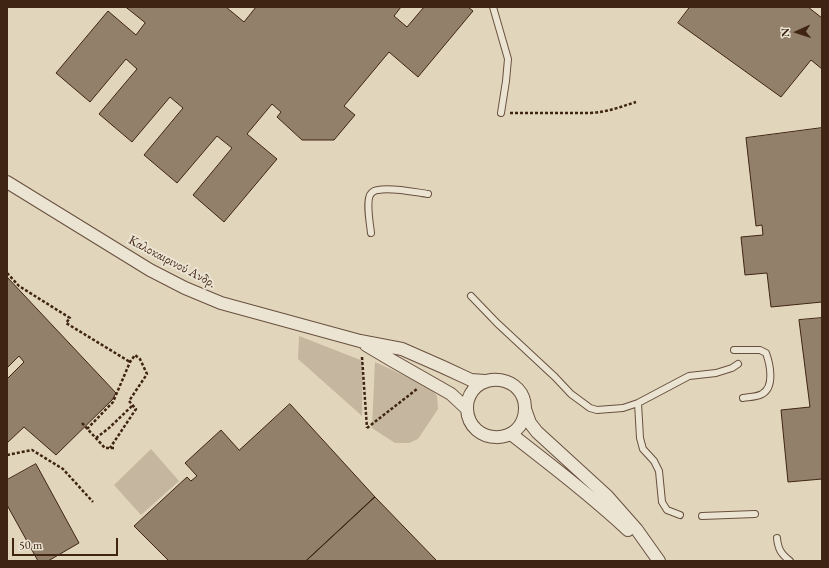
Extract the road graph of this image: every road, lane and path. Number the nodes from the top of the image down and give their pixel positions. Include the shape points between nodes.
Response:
1 (493, 7) edge
2 (636, 102) dead end
3 (501, 114) joint
4 (7, 182) edge
5 (428, 194) dead end
6 (370, 233) dead end
7 (7, 274) edge
8 (471, 296) dead end
9 (360, 341) junction
10 (734, 350) dead end
11 (130, 362) junction
12 (738, 364) dead end
13 (428, 380) junction
14 (485, 381) junction
15 (743, 398) dead end
16 (638, 403) junction
17 (133, 405) junction
18 (467, 409) junction
19 (525, 409) junction
20 (82, 423) dead end
21 (87, 429) junction
22 (511, 434) junction
23 (96, 438) junction
24 (110, 448) junction
25 (116, 448) dead end
26 (7, 455) edge
27 (93, 502) dead end
28 (755, 514) dead end
29 (680, 515) dead end
30 (702, 516) dead end
31 (777, 538) dead end
32 (657, 558) edge
33 (790, 561) edge

1 - 3 lane via 508,59
2 - 3 path via 602,112
4 - 9 street, Καλοκαιρινού Ανδρ. via 150,270 185,288 220,303
5 - 6 lane via 392,189 373,192 369,201
7 - 11 path via 19,286 70,318 66,323
8 - 16 lane via 571,394 590,408 623,408
9 - 13 street
9 - 13 path via 367,428
9 - 14 street via 402,349 471,380
10 - 15 lane via 760,350 766,353 769,360 771,379 768,389 762,394
11 - 17 path via 135,355 140,359 147,374 129,401
11 - 21 path via 113,402
12 - 16 lane via 716,373 689,376
13 - 18 street via 451,394
14 - 18 street via 472,392
14 - 19 street via 504,380 512,385 524,400
16 - 29 lane via 640,438 643,450 659,471 662,502 667,510
17 - 23 path
17 - 24 path via 136,408
18 - 22 street via 471,424 481,433 494,438
19 - 22 street via 523,419
19 - 32 street via 536,432 607,496 637,530
20 - 21 path
21 - 23 path
22 - 32 street via 613,516
23 - 24 path via 105,448
24 - 25 path
26 - 27 path via 32,450 63,469
28 - 30 lane
31 - 33 lane via 778,547

